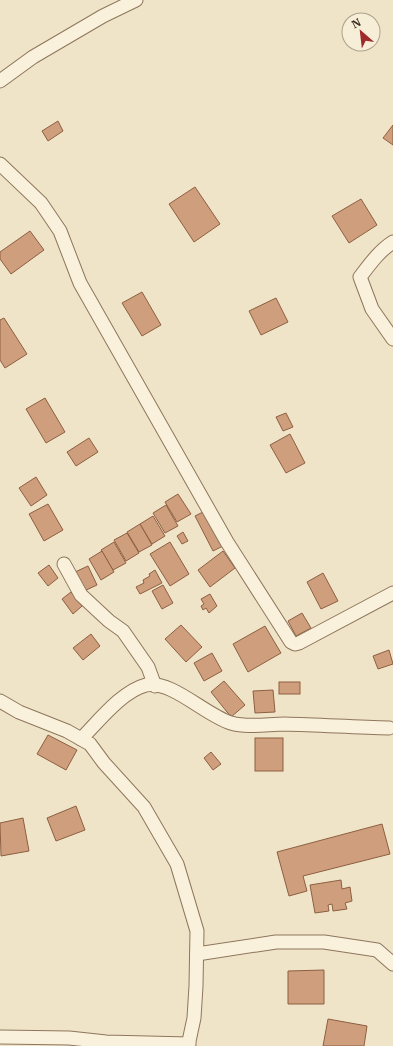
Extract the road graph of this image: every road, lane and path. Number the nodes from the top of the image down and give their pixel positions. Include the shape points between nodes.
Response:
1 (136, 0) edge
2 (0, 81) edge
3 (0, 164) edge
4 (393, 242) edge
5 (393, 339) edge
6 (64, 564) dead end
7 (393, 593) edge
8 (154, 686) junction
9 (0, 702) edge
10 (389, 728) dead end
11 (81, 739) junction
12 (197, 954) junction
13 (393, 964) edge
14 (0, 1037) edge
15 (188, 1045) edge

1 - 2 street via 33,56
3 - 7 street via 41,204 60,232 80,282 227,542 291,642 299,643
4 - 5 street via 384,248 360,278 372,308
6 - 8 street via 81,595 109,621 123,630 148,667
8 - 10 street via 166,686 217,718 232,723
8 - 11 street via 146,685 128,693
9 - 11 street
11 - 12 street via 90,744 144,807 177,864 197,931
12 - 13 street via 276,942 324,942 377,950
12 - 15 street via 194,1018
14 - 15 street

